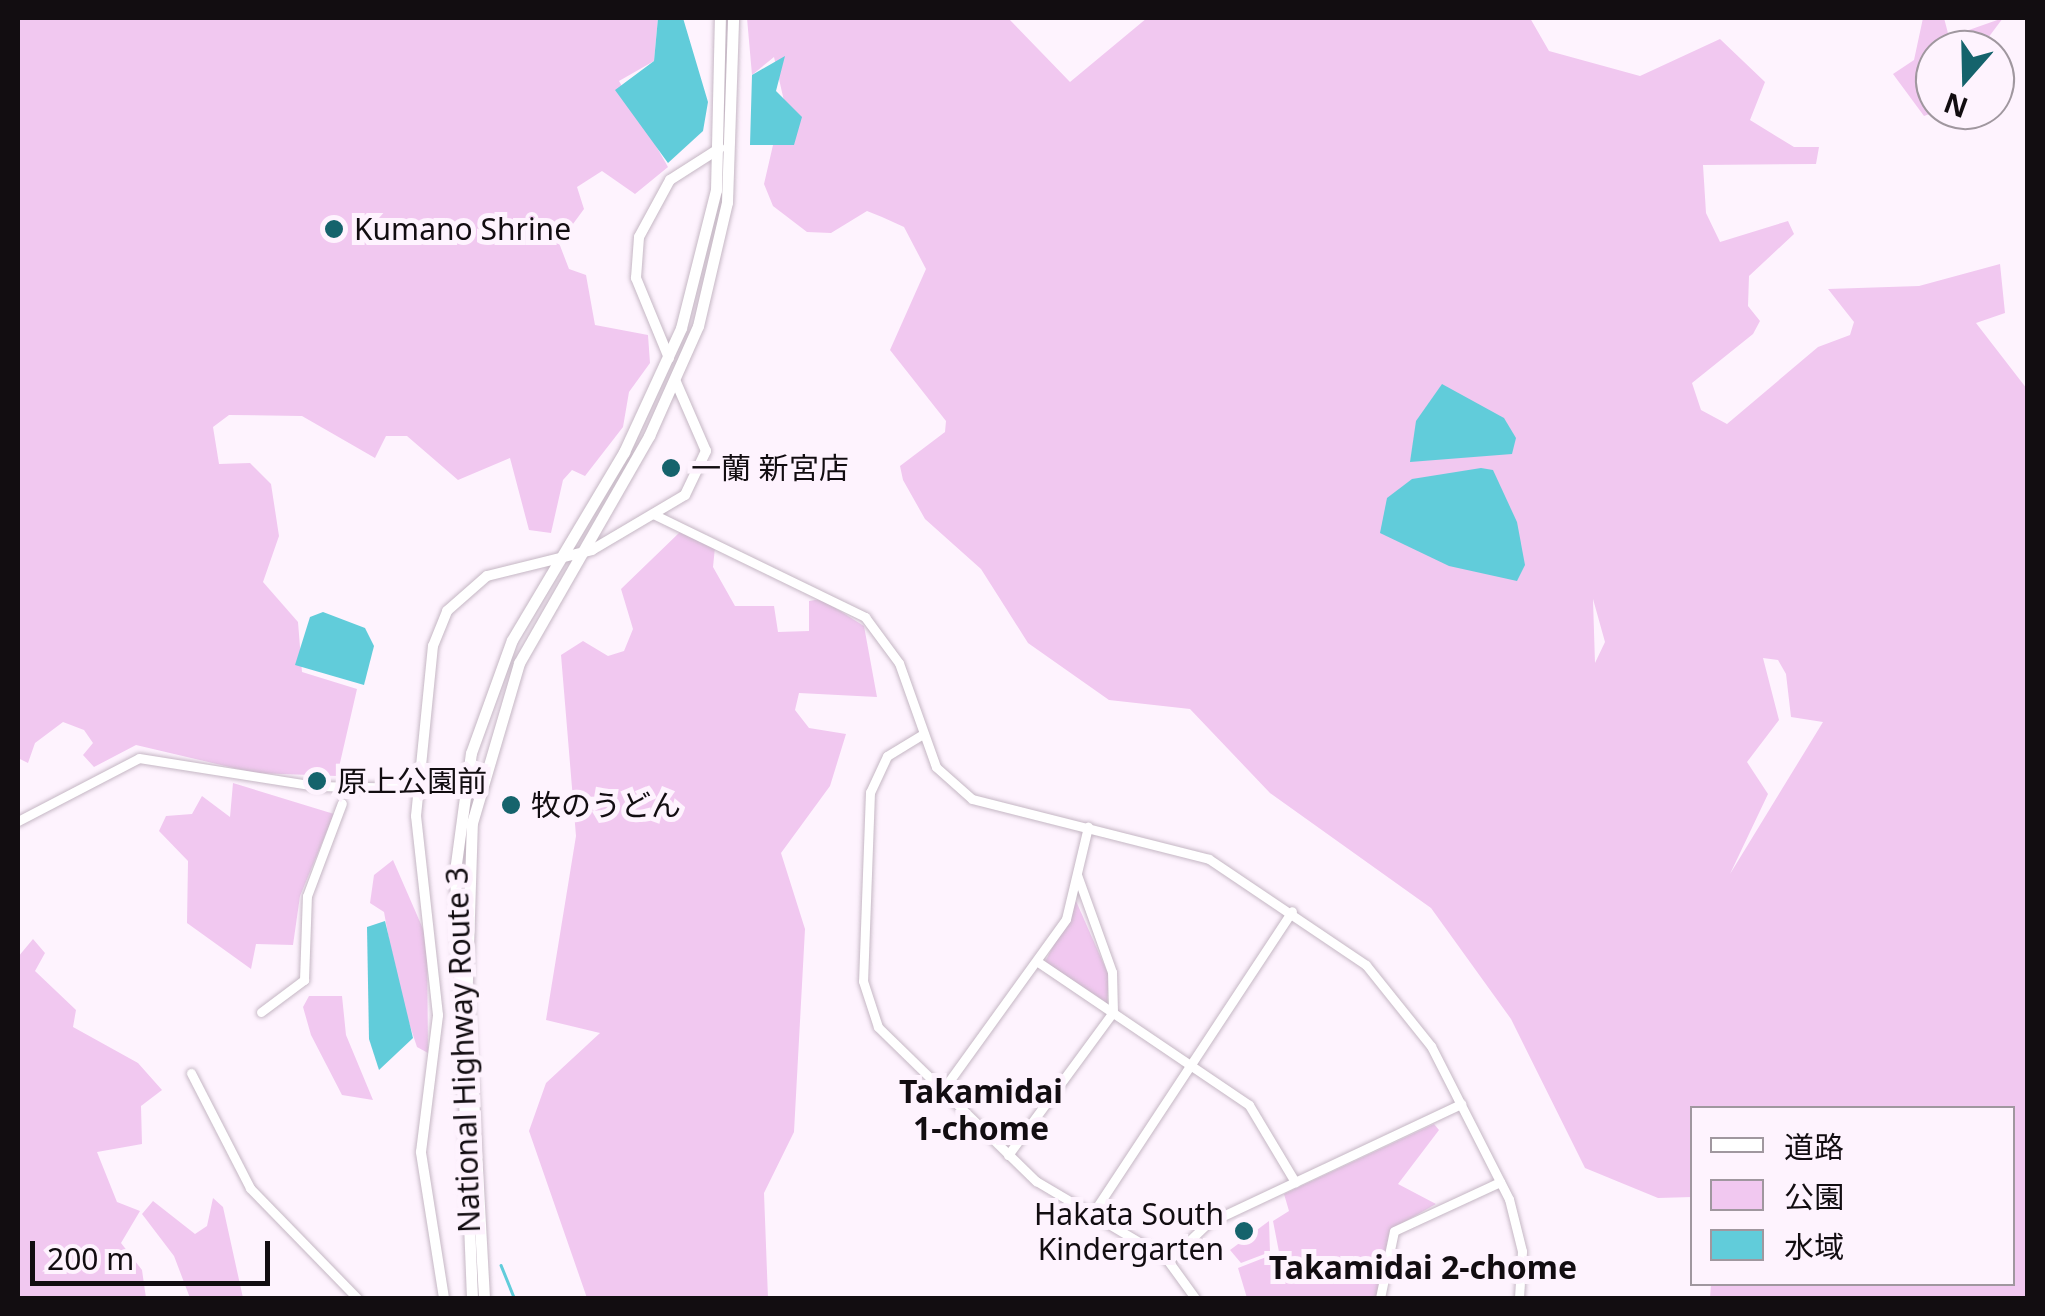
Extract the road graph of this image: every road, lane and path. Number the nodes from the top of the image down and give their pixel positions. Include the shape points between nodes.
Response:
1 (720, 18) edge
2 (733, 18) edge
3 (720, 148) junction
4 (668, 358) junction
5 (676, 382) junction
6 (653, 514) junction
7 (580, 552) junction
8 (558, 559) junction
9 (923, 734) junction
10 (417, 788) junction
11 (342, 803) dead end
12 (18, 821) edge
13 (1088, 828) junction
14 (1077, 876) junction
15 (1292, 911) junction
16 (1038, 962) junction
17 (261, 1012) dead end
18 (1113, 1012) junction
19 (1189, 1064) junction
20 (191, 1073) dead end
21 (942, 1092) junction
22 (1460, 1104) junction
23 (1008, 1155) junction
24 (1295, 1182) junction
25 (1500, 1182) junction
26 (1091, 1216) junction
27 (1169, 1260) junction
28 (356, 1298) edge
29 (444, 1298) edge
30 (472, 1298) edge
31 (484, 1298) edge
32 (1195, 1298) edge
33 (1380, 1298) edge
34 (1520, 1298) edge

1 - 3 highway, National Highway Route 3
2 - 5 highway, National Highway Route 3 via 728,202
3 - 4 highway, National Highway Route 3 via 702,265
3 - 4 main road via 670,180 639,237 636,278
4 - 8 highway, National Highway Route 3
5 - 6 main road via 706,451 685,495
5 - 7 highway, National Highway Route 3
6 - 7 main road
6 - 9 street via 865,617 899,663
7 - 8 main road
7 - 31 highway, National Highway Route 3 via 519,662 472,823 467,978
8 - 10 main road via 508,564 447,611 433,646
8 - 30 highway, National Highway Route 3 via 490,695 458,829 455,997
9 - 13 street via 936,767 972,799
9 - 21 street via 887,756 870,792 863,981 878,1027
10 - 12 street via 285,783 139,758
10 - 29 main road via 438,1015 421,1152
11 - 17 street via 306,896 304,980
13 - 14 street
13 - 15 street via 1209,859
14 - 16 street via 1066,919
14 - 18 street via 1112,972
15 - 19 street
15 - 22 street via 1390,990
16 - 18 street
16 - 21 street
18 - 19 street
18 - 23 street
19 - 24 street via 1256,1111
19 - 26 street
20 - 28 street via 250,1188
21 - 23 street
22 - 24 street
22 - 25 street
23 - 26 street
24 - 27 street via 1208,1223
25 - 33 street via 1394,1231
25 - 34 street via 1522,1251
26 - 27 street
27 - 32 street

